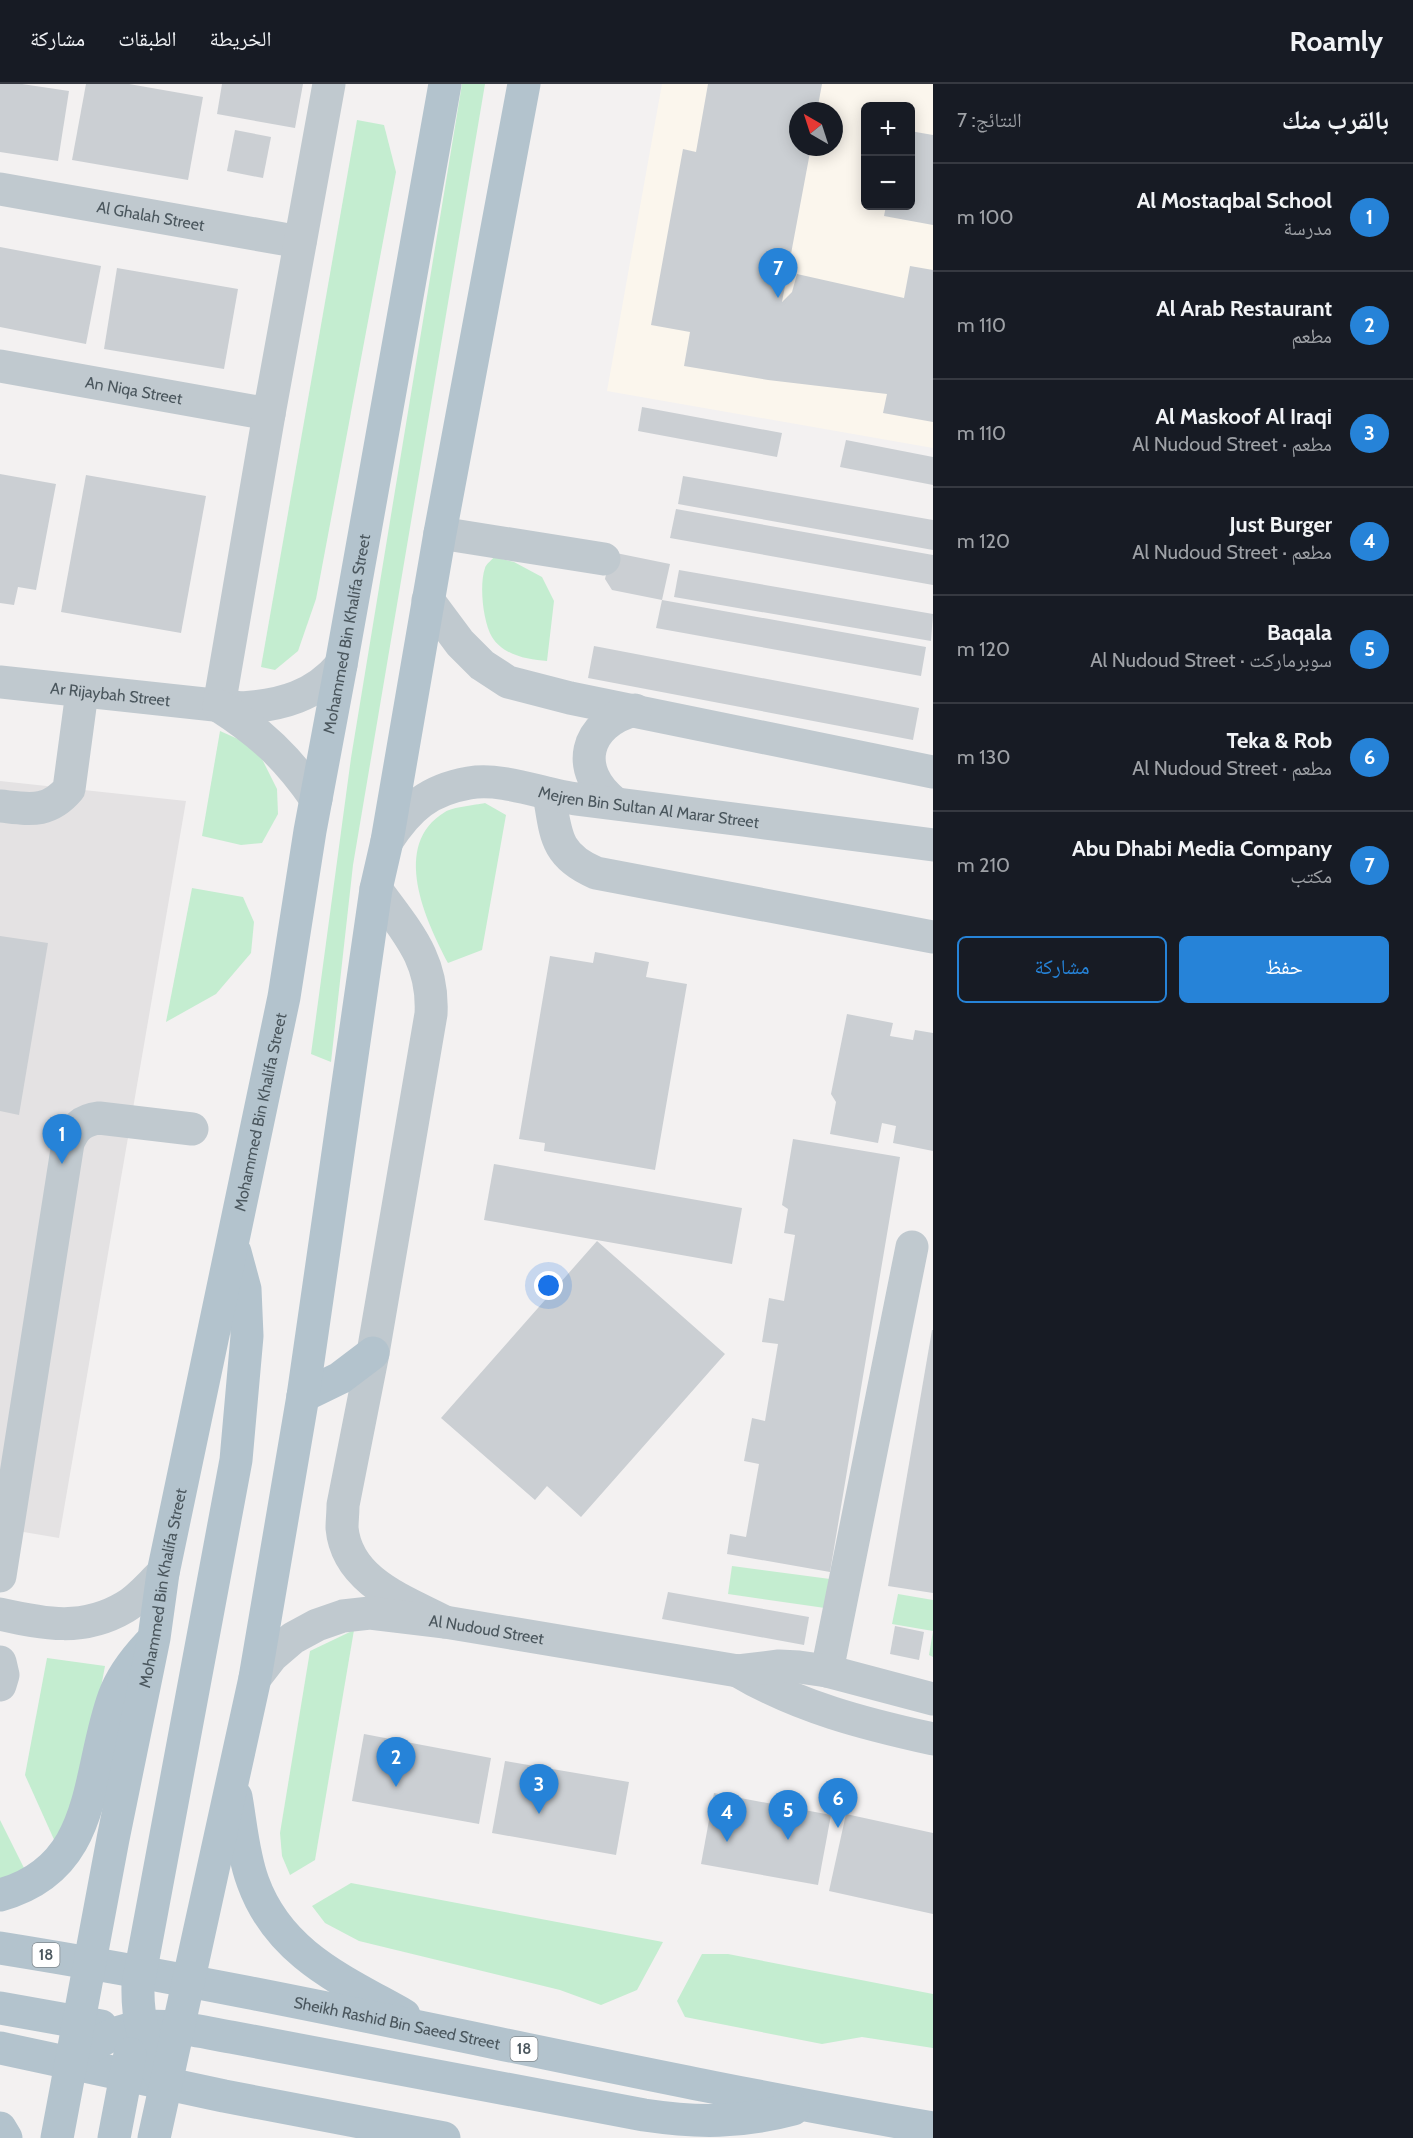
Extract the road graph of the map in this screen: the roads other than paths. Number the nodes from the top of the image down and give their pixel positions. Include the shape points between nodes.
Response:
1 (329, 84) edge
2 (445, 84) edge
3 (524, 84) edge
4 (0, 189) edge
5 (300, 242) junction
6 (0, 366) edge
7 (268, 414) junction
8 (440, 534) junction
9 (604, 559) dead end
10 (428, 600) junction
11 (341, 665) junction
12 (0, 682) edge
13 (82, 692) junction
14 (219, 706) junction
15 (634, 710) junction
16 (933, 772) edge
17 (549, 794) junction
18 (316, 799) junction
19 (615, 803) junction
20 (0, 806) edge
21 (387, 841) junction
22 (933, 845) edge
23 (376, 889) junction
24 (933, 937) edge
25 (192, 1129) dead end
26 (232, 1242) junction
27 (912, 1247) dead end
28 (373, 1353) junction
29 (303, 1396) junction
30 (163, 1574) junction
31 (0, 1576) edge
32 (0, 1614) edge
33 (445, 1622) junction
34 (154, 1638) junction
35 (0, 1662) edge
36 (738, 1671) junction
37 (826, 1671) junction
38 (255, 1678) junction
39 (0, 1685) edge
40 (933, 1699) edge
41 (933, 1739) edge
42 (234, 1779) junction
43 (0, 1895) edge
44 (0, 1948) edge
45 (91, 1964) junction
46 (140, 1973) junction
47 (188, 1982) junction
48 (0, 2008) edge
49 (79, 2022) junction
50 (134, 2025) junction
51 (177, 2028) junction
52 (429, 2029) junction
53 (0, 2048) edge
54 (71, 2063) junction
55 (127, 2074) junction
56 (165, 2083) junction
57 (805, 2105) junction
58 (379, 2127) junction
59 (0, 2128) edge
60 (933, 2128) edge
61 (6, 2138) edge
62 (57, 2138) edge
63 (114, 2138) edge
64 (154, 2138) edge
65 (313, 2138) edge
66 (444, 2138) edge

1 - 5 street
2 - 11 main road, Mohammed Bin Khalifa Street
3 - 8 main road
4 - 5 street, Al Ghalah Street
5 - 7 street
6 - 7 street, An Niqa Street
7 - 14 street
8 - 9 street
8 - 10 main road
10 - 15 street via 460,643 508,682
10 - 21 main road
11 - 14 street, Ar Rijaybah Street via 310,692 288,701 242,708
11 - 18 main road, Mohammed Bin Khalifa Street
12 - 13 street, Ar Rijaybah Street
13 - 14 street, Ar Rijaybah Street
13 - 20 street via 69,789 61,799 38,809
14 - 18 street, Ar Rijaybah Street via 274,747
15 - 16 street
15 - 19 street via 606,722 590,749 593,779
17 - 19 street, Mejren Bin Sultan Al Marar Street
17 - 21 street, Mejren Bin Sultan Al Marar Street via 500,784 446,788 422,800 402,818
17 - 24 street via 557,840 568,855 596,873
18 - 26 main road, Mohammed Bin Khalifa Street via 284,997
19 - 22 street, Mejren Bin Sultan Al Marar Street
21 - 23 main road
23 - 28 street via 424,961 432,997
23 - 29 main road
25 - 31 street via 99,1118 88,1119 72,1133
26 - 30 main road, Mohammed Bin Khalifa Street
26 - 46 main road via 244,1289 247,1336 236,1460
27 - 37 street
28 - 29 main road via 340,1377
28 - 33 street via 343,1505 342,1530 350,1554 364,1575
29 - 38 main road
30 - 32 street via 127,1606 84,1623 44,1624
30 - 34 main road, Mohammed Bin Khalifa Street
33 - 36 street, Al Nudoud Street
33 - 38 street, Al Nudoud Street via 370,1613 342,1616 293,1638
34 - 43 main road via 115,1695 79,1831 52,1867 34,1881
34 - 45 main road, Mohammed Bin Khalifa Street via 112,1839
35 - 39 street
36 - 37 street, Al Nudoud Street via 779,1666
36 - 41 street, Al Nudoud Street via 808,1705
37 - 40 street, Al Nudoud Street
38 - 42 main road
42 - 47 main road
42 - 52 main road via 250,1874 277,1926 317,1965
44 - 45 main road, Sheikh Rashid Bin Saeed Street / 18
45 - 46 main road, Sheikh Rashid Bin Saeed Street / 18
45 - 49 main road, Mohammed Bin Khalifa Street
45 - 50 main road via 117,1990
46 - 47 main road, Sheikh Rashid Bin Saeed Street / 18
46 - 50 main road
47 - 50 main road
47 - 51 main road
47 - 52 main road, Sheikh Rashid Bin Saeed Street / 18
48 - 49 main road
49 - 50 main road via 97,2026
49 - 54 main road, Mohammed Bin Khalifa Street
50 - 51 main road
50 - 54 main road via 89,2047
50 - 55 main road
50 - 56 main road
51 - 56 main road
51 - 57 main road via 684,2121 766,2116
52 - 57 main road, Sheikh Rashid Bin Saeed Street / 18
53 - 54 main road
54 - 55 main road
54 - 62 main road, Mohammed Bin Khalifa Street
55 - 56 main road
55 - 63 main road
56 - 58 main road
56 - 64 main road
57 - 60 main road, Sheikh Rashid Bin Saeed Street / 18
58 - 65 main road via 342,2129
58 - 66 main road
59 - 61 main road

